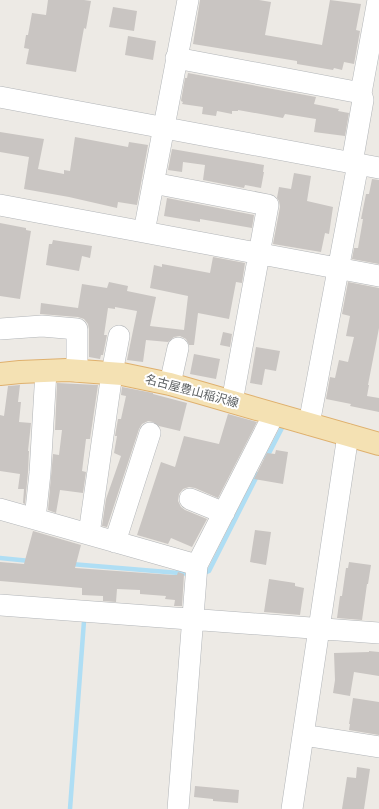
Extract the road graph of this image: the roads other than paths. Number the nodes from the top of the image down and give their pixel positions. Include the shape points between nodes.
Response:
1 (188, 0) edge
2 (378, 0) edge
3 (176, 58) junction
4 (361, 93) junction
5 (0, 97) edge
6 (164, 128) junction
7 (355, 163) junction
8 (379, 168) edge
9 (153, 183) junction
10 (0, 206) edge
11 (144, 232) junction
12 (259, 254) junction
13 (338, 268) junction
14 (379, 276) edge
15 (0, 330) edge
16 (119, 336) dead end
17 (178, 348) dead end
18 (46, 371) junction
19 (77, 371) junction
20 (112, 373) junction
21 (0, 374) edge
22 (170, 384) junction
23 (232, 402) junction
24 (274, 414) junction
25 (309, 424) junction
26 (150, 433) dead end
27 (348, 435) junction
28 (379, 444) edge
29 (190, 499) dead end
30 (0, 509) edge
31 (224, 513) junction
32 (35, 519) junction
33 (89, 534) junction
34 (115, 542) junction
35 (197, 565) junction
36 (0, 605) edge
37 (193, 619) junction
38 (319, 628) junction
39 (379, 633) edge
40 (303, 735) junction
41 (379, 748) edge
42 (178, 809) edge
43 (292, 809) edge

1 - 3 street
2 - 4 street
3 - 4 street
3 - 6 street
4 - 7 street via 363,100
5 - 6 street
6 - 7 street
6 - 9 street
7 - 8 street
7 - 13 street
9 - 11 street
9 - 12 street via 268,205
10 - 11 street
11 - 12 street
12 - 13 street
12 - 23 street
13 - 14 street
13 - 25 street
15 - 19 street via 42,326 77,329
16 - 20 street
17 - 22 street
18 - 19 main road, 名古屋豊山稲沢線
18 - 21 main road, 名古屋豊山稲沢線
18 - 32 street
19 - 20 main road, 名古屋豊山稲沢線
20 - 22 main road, 名古屋豊山稲沢線
20 - 33 street
22 - 23 main road, 名古屋豊山稲沢線
23 - 24 main road, 名古屋豊山稲沢線
24 - 25 main road, 名古屋豊山稲沢線
24 - 31 street
25 - 27 main road, 名古屋豊山稲沢線
26 - 34 street
27 - 28 main road, 名古屋豊山稲沢線
27 - 38 street
29 - 31 street
30 - 32 street
31 - 35 street
32 - 33 street
33 - 34 street
34 - 35 street
35 - 37 street
36 - 37 street
37 - 38 street
37 - 42 street
38 - 39 street
38 - 40 street
40 - 41 street
40 - 43 street

